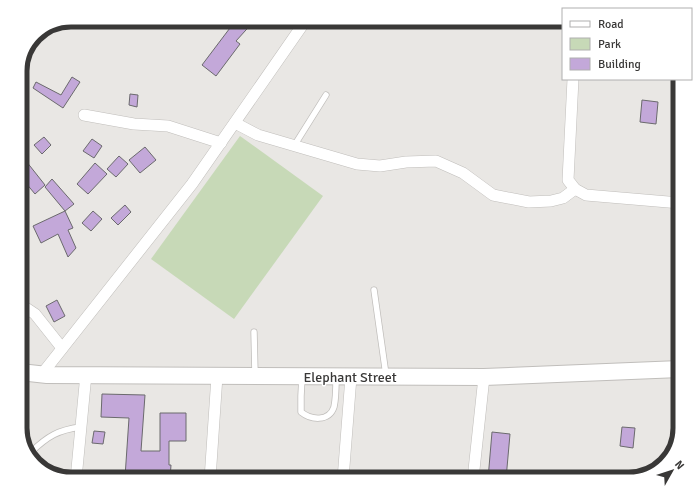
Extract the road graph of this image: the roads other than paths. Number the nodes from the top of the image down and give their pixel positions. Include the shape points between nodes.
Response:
1 (301, 27) edge
2 (573, 80) edge
3 (326, 95) dead end
4 (84, 115) dead end
5 (236, 123) junction
6 (221, 143) junction
7 (294, 147) junction
8 (575, 189) junction
9 (673, 202) edge
10 (374, 290) dead end
11 (27, 309) edge
12 (254, 332) dead end
13 (62, 348) junction
14 (673, 369) edge
15 (27, 373) edge
16 (42, 374) junction
17 (86, 374) junction
18 (217, 376) junction
19 (256, 377) junction
20 (302, 377) junction
21 (343, 377) junction
22 (386, 377) junction
23 (484, 377) junction
24 (81, 427) junction
25 (33, 450) edge
26 (77, 472) edge
27 (210, 472) edge
28 (343, 472) edge
29 (474, 472) edge

1 - 5 street
2 - 8 street via 568,180
3 - 7 lane
4 - 6 street via 134,124 168,126
5 - 6 street
5 - 7 street via 258,135
6 - 13 street via 192,184
7 - 8 street via 357,164 380,166 436,161 463,173 493,195 529,202 563,198
8 - 9 street via 586,195
10 - 22 lane
11 - 13 street via 35,314
12 - 19 lane
13 - 16 street
14 - 23 main road, Elephant Street
15 - 16 main road, Elephant Street
16 - 17 main road, Elephant Street
17 - 18 main road, Elephant Street
17 - 24 street
18 - 19 main road, Elephant Street
18 - 27 street
19 - 20 main road, Elephant Street
20 - 21 main road, Elephant Street
20 - 21 lane via 302,412 307,417 320,419 330,414 334,407
21 - 22 main road, Elephant Street
21 - 28 street
22 - 23 main road, Elephant Street
23 - 29 street
24 - 25 lane via 57,432
24 - 26 street

